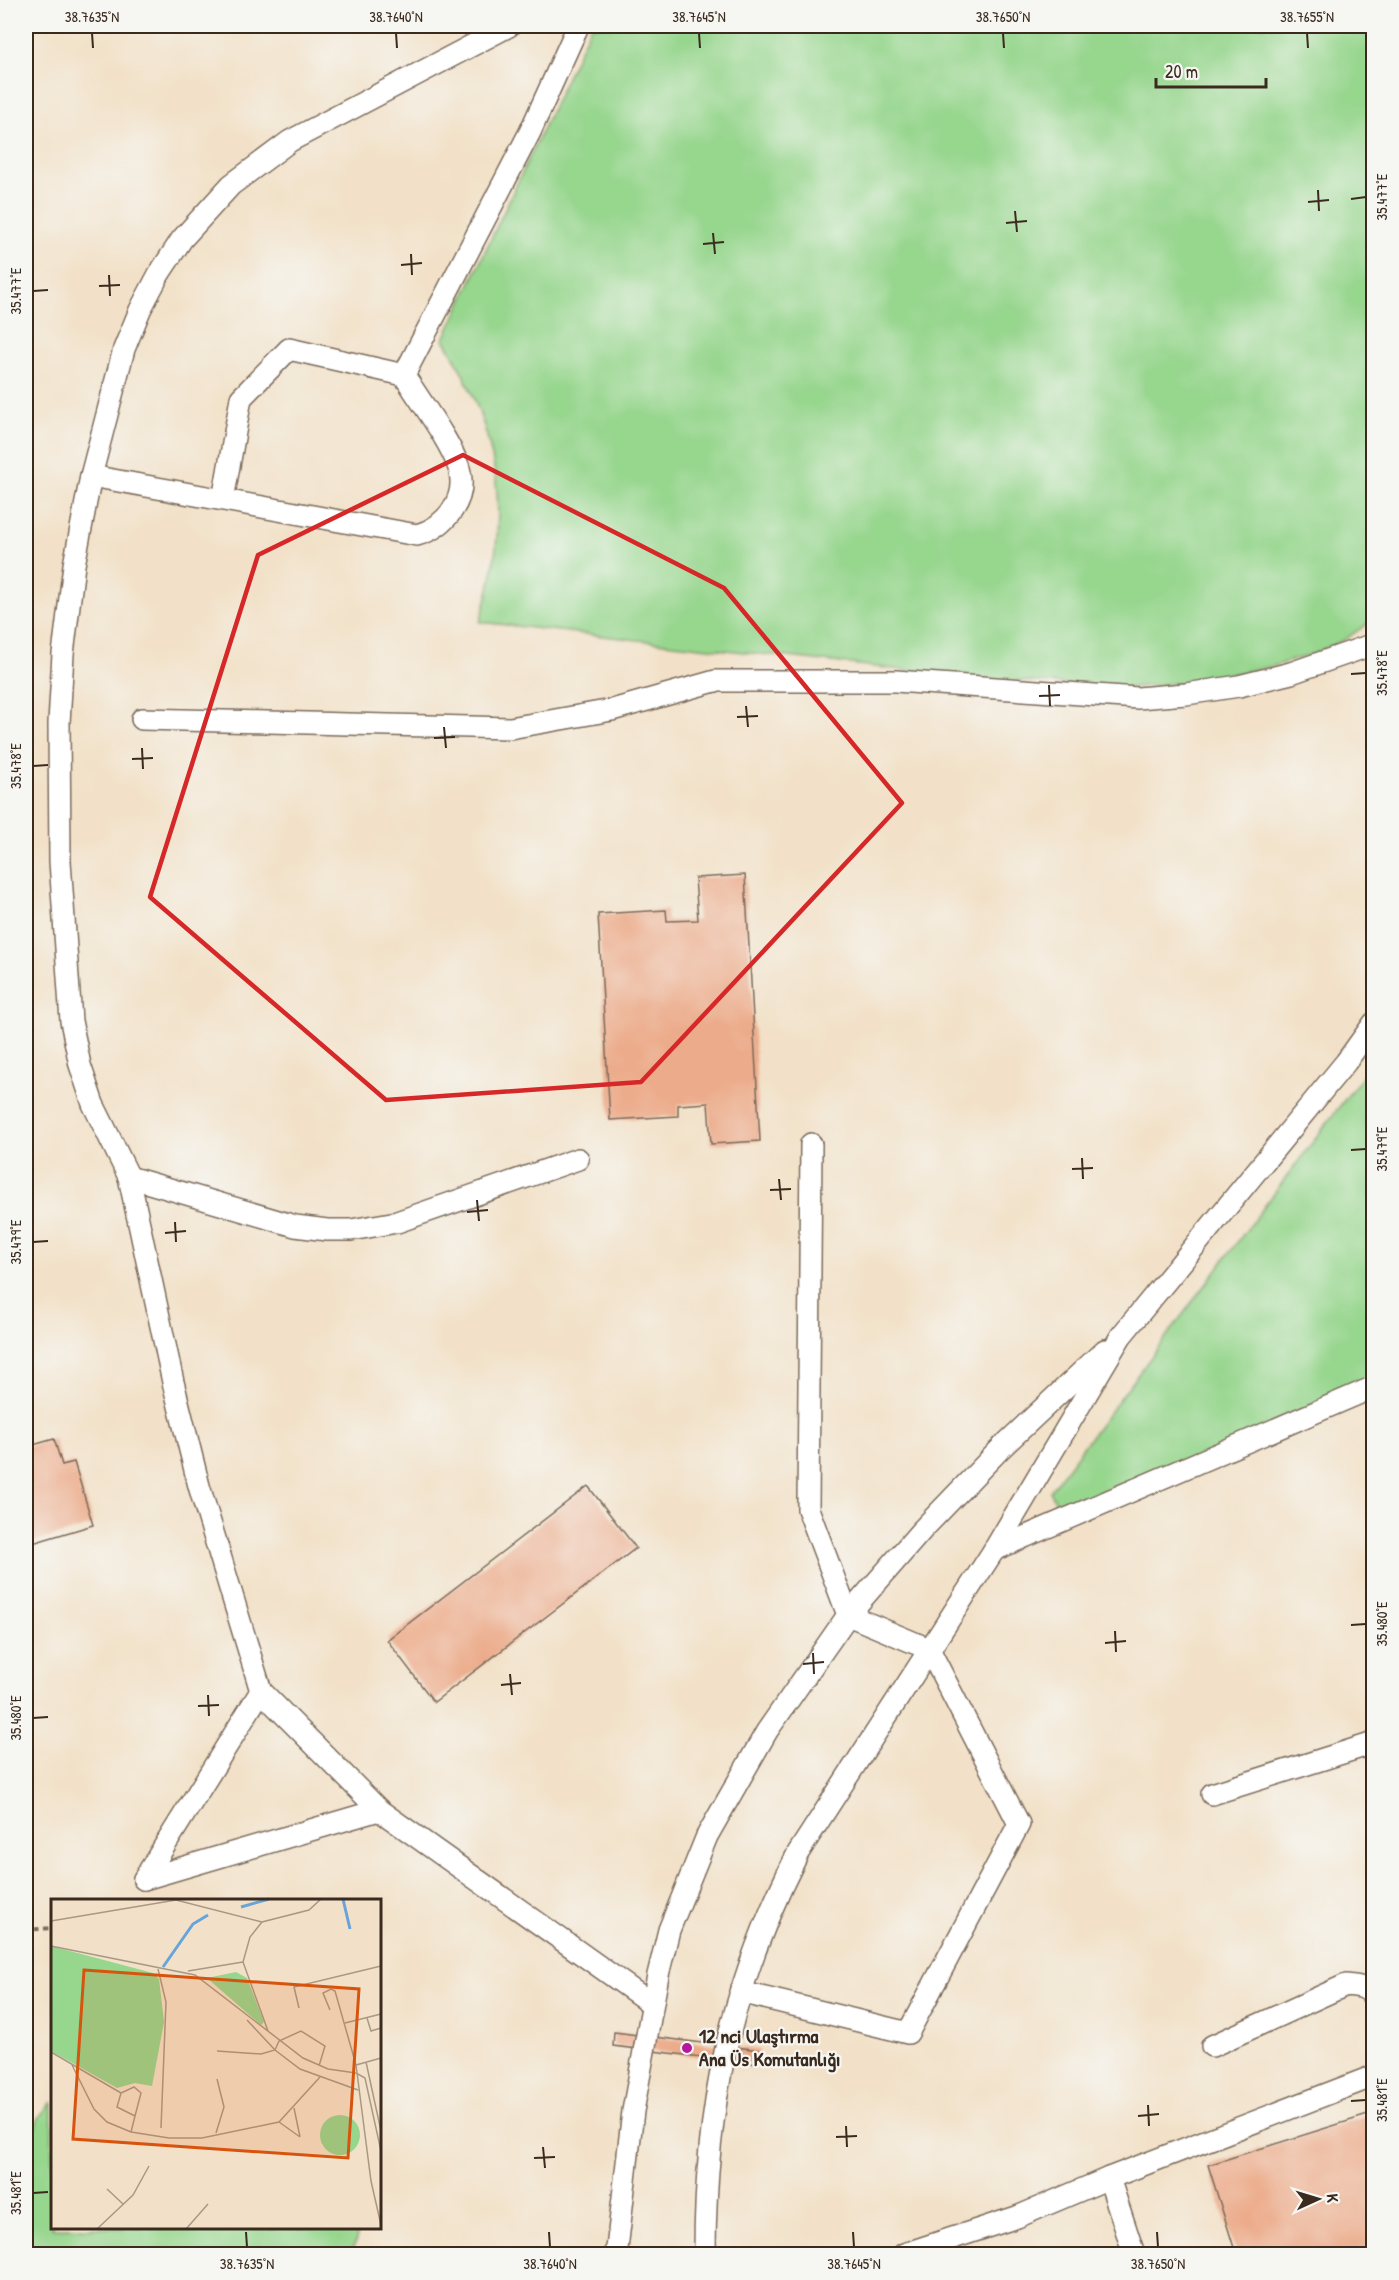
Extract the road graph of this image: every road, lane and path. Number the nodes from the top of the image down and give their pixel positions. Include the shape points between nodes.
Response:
1 (508, 26) edge
2 (578, 26) edge
3 (404, 375) junction
4 (91, 476) junction
5 (223, 500) junction
6 (1374, 644) edge
7 (142, 719) dead end
8 (1374, 1023) edge
9 (811, 1144) dead end
10 (578, 1159) dead end
11 (129, 1177) junction
12 (1121, 1336) junction
13 (1374, 1387) edge
14 (994, 1550) junction
15 (848, 1615) junction
16 (929, 1649) junction
17 (261, 1691) junction
18 (1374, 1743) edge
19 (1212, 1794) dead end
20 (379, 1810) junction
21 (51, 1928) edge
22 (26, 1930) edge
23 (740, 1992) junction
24 (1374, 1999) edge
25 (652, 2004) junction
26 (1212, 2046) dead end
27 (1374, 2076) edge
28 (1109, 2178) junction
29 (614, 2254) edge
30 (705, 2254) edge
31 (904, 2254) edge
32 (1134, 2254) edge

1 - 4 lane via 290,141 231,185 206,211 159,274 140,310 124,349
2 - 3 lane via 530,132
3 - 5 lane via 289,349 241,398
3 - 5 lane via 459,468 460,494 440,525 417,534
4 - 5 lane
4 - 11 lane via 74,565 59,723 66,975 80,1065 93,1104
6 - 7 lane via 1291,673 1239,686 1138,698 895,681 715,681 612,710 510,728
8 - 12 lane
9 - 15 lane via 808,1509
10 - 11 lane via 397,1222 351,1230 295,1226
11 - 17 lane via 196,1475
12 - 14 lane
12 - 15 lane via 1000,1448
13 - 14 lane
14 - 16 lane
15 - 16 lane
15 - 25 lane via 767,1731 707,1836 669,1930
16 - 23 lane via 798,1853 772,1905
16 - 23 lane via 1020,1824 908,2033
17 - 20 lane
17 - 20 lane via 144,1879
18 - 19 lane
20 - 25 lane
21 - 22 path
23 - 30 lane via 720,2069 711,2124
24 - 26 lane via 1364,1988 1346,1985
25 - 29 lane
27 - 28 lane
28 - 31 lane via 1017,2217
28 - 32 lane

